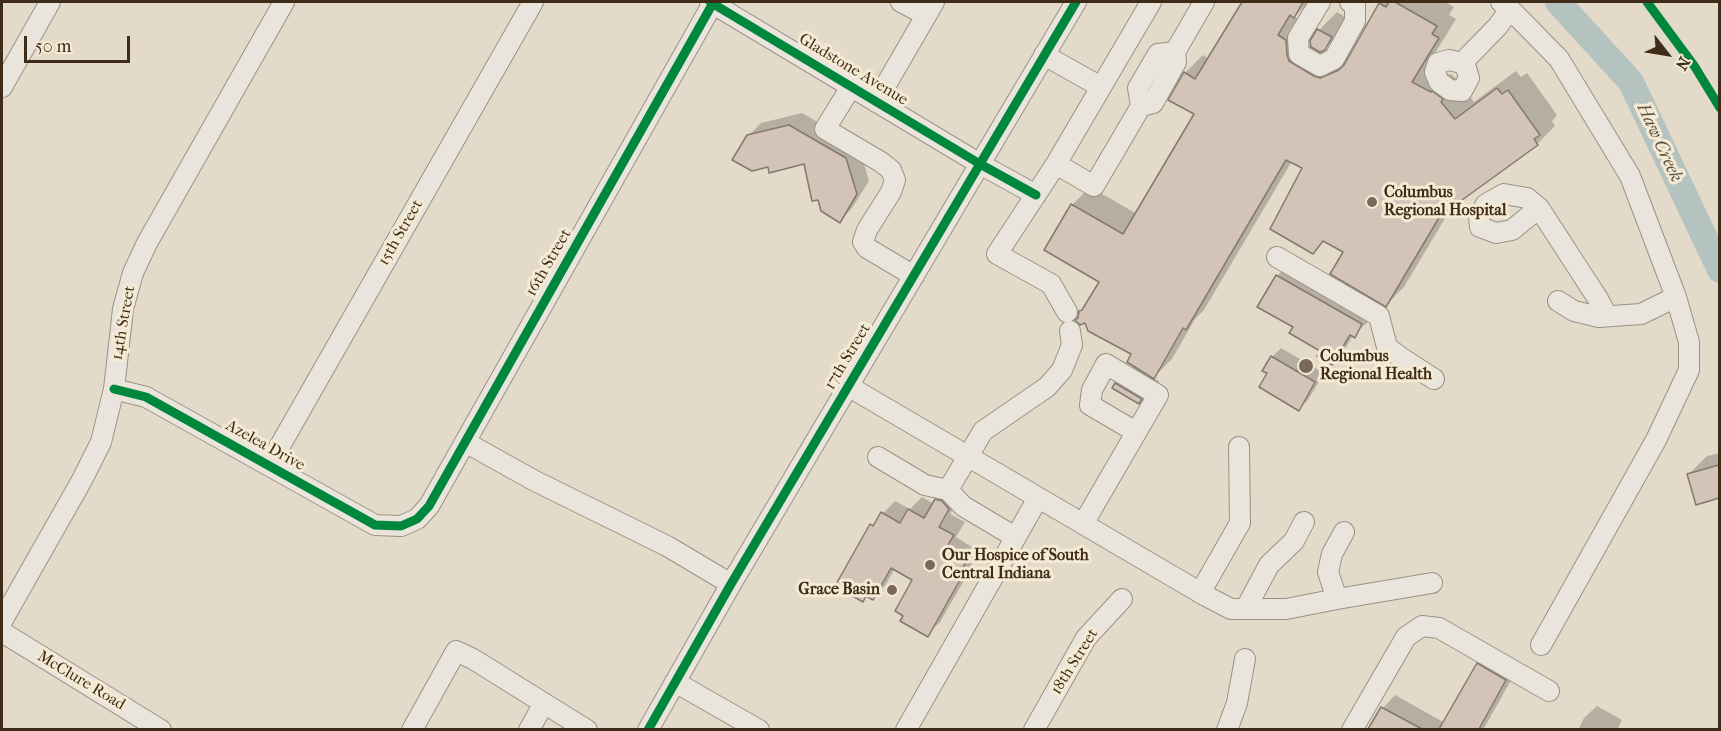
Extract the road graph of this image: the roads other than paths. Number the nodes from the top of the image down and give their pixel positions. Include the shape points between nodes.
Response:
1 (50, 2) edge
2 (284, 2) edge
3 (533, 2) edge
4 (712, 2) edge
5 (901, 2) edge
6 (1076, 2) edge
7 (1151, 2) edge
8 (1204, 2) edge
9 (1320, 2) edge
10 (1350, 2) edge
11 (1506, 5) edge
12 (930, 8) edge
13 (1044, 55) junction
14 (1462, 63) dead end
15 (2, 87) edge
16 (851, 87) junction
17 (1101, 87) junction
18 (876, 102) junction
19 (980, 164) junction
20 (1056, 164) junction
21 (1036, 195) junction
22 (1539, 208) dead end
23 (1277, 257) dead end
24 (914, 276) junction
25 (1676, 297) junction
26 (1558, 301) dead end
27 (1607, 316) junction
28 (1434, 379) dead end
29 (848, 386) junction
30 (114, 389) junction
31 (1136, 432) dead end
32 (465, 442) junction
33 (1239, 447) dead end
34 (968, 456) junction
35 (878, 457) dead end
36 (269, 465) junction
37 (948, 490) junction
38 (1038, 498) junction
39 (1304, 522) dead end
40 (1083, 524) junction
41 (401, 526) joint
42 (1344, 532) dead end
43 (1016, 537) junction
44 (1432, 583) dead end
45 (731, 584) junction
46 (1200, 593) junction
47 (1122, 599) dead end
48 (1336, 599) junction
49 (1246, 608) junction
50 (2, 621) edge
51 (2, 632) edge
52 (1541, 645) dead end
53 (1245, 659) dead end
54 (675, 682) junction
55 (1549, 691) dead end
56 (544, 703) junction
57 (161, 729) edge
58 (412, 729) edge
59 (530, 729) edge
60 (587, 729) edge
61 (648, 729) edge
62 (759, 729) edge
63 (906, 729) edge
64 (1034, 729) edge
65 (1227, 729) edge
66 (1352, 729) edge

1 - 15 street
2 - 30 street, 14th Street via 133,273 123,309
3 - 36 street, 15th Street
4 - 16 street, Gladstone Avenue
4 - 32 street, 16th Street
5 - 12 street
6 - 13 street, 17th Street
7 - 17 street
8 - 20 street via 1176,52 1158,54 1138,88 1141,106 1095,186
9 - 10 street via 1298,38 1299,54 1320,66 1334,59 1355,21 1355,5
11 - 14 street via 1498,26
11 - 25 street via 1559,59 1630,176
12 - 18 street
13 - 17 street
13 - 19 street, 17th Street
16 - 18 street, Gladstone Avenue
16 - 24 street via 825,129 891,170 895,180 891,192 863,242
17 - 20 street
18 - 19 street, Gladstone Avenue
19 - 21 street, Gladstone Avenue
19 - 24 street, 17th Street
20 - 21 street
21 - 34 street via 997,254 1051,284 1068,321 1072,345 1062,370 1047,387 983,431
22 - 27 street
23 - 28 street via 1379,316 1387,347
24 - 29 street, 17th Street
25 - 27 street via 1641,314
25 - 52 street via 1689,342 1689,370 1656,440
26 - 27 street via 1574,311
29 - 34 street
29 - 45 street, 17th Street
30 - 36 street, Azelea Drive via 146,397
30 - 50 street, 14th Street via 100,442 82,480
31 - 40 street
32 - 41 street, 16th Street via 429,506 417,519
32 - 45 street via 535,482 667,546
33 - 46 street via 1240,523
34 - 37 street
34 - 38 street
35 - 37 street via 925,485
36 - 41 street, Azelea Drive via 375,525
37 - 43 street via 963,506
38 - 40 street
38 - 43 street
39 - 49 street via 1294,541 1269,565
40 - 46 street
42 - 48 street via 1328,572
43 - 63 street
44 - 48 street
45 - 54 street, 17th Street
46 - 49 street via 1231,609
47 - 64 street, 18th Street via 1086,638
48 - 49 street via 1286,609
51 - 57 street, McClure Road
53 - 65 street via 1237,703
54 - 61 street, 17th Street
54 - 62 street
55 - 66 street via 1439,628 1422,626 1406,637
56 - 58 street via 456,651
56 - 59 street
56 - 60 street

